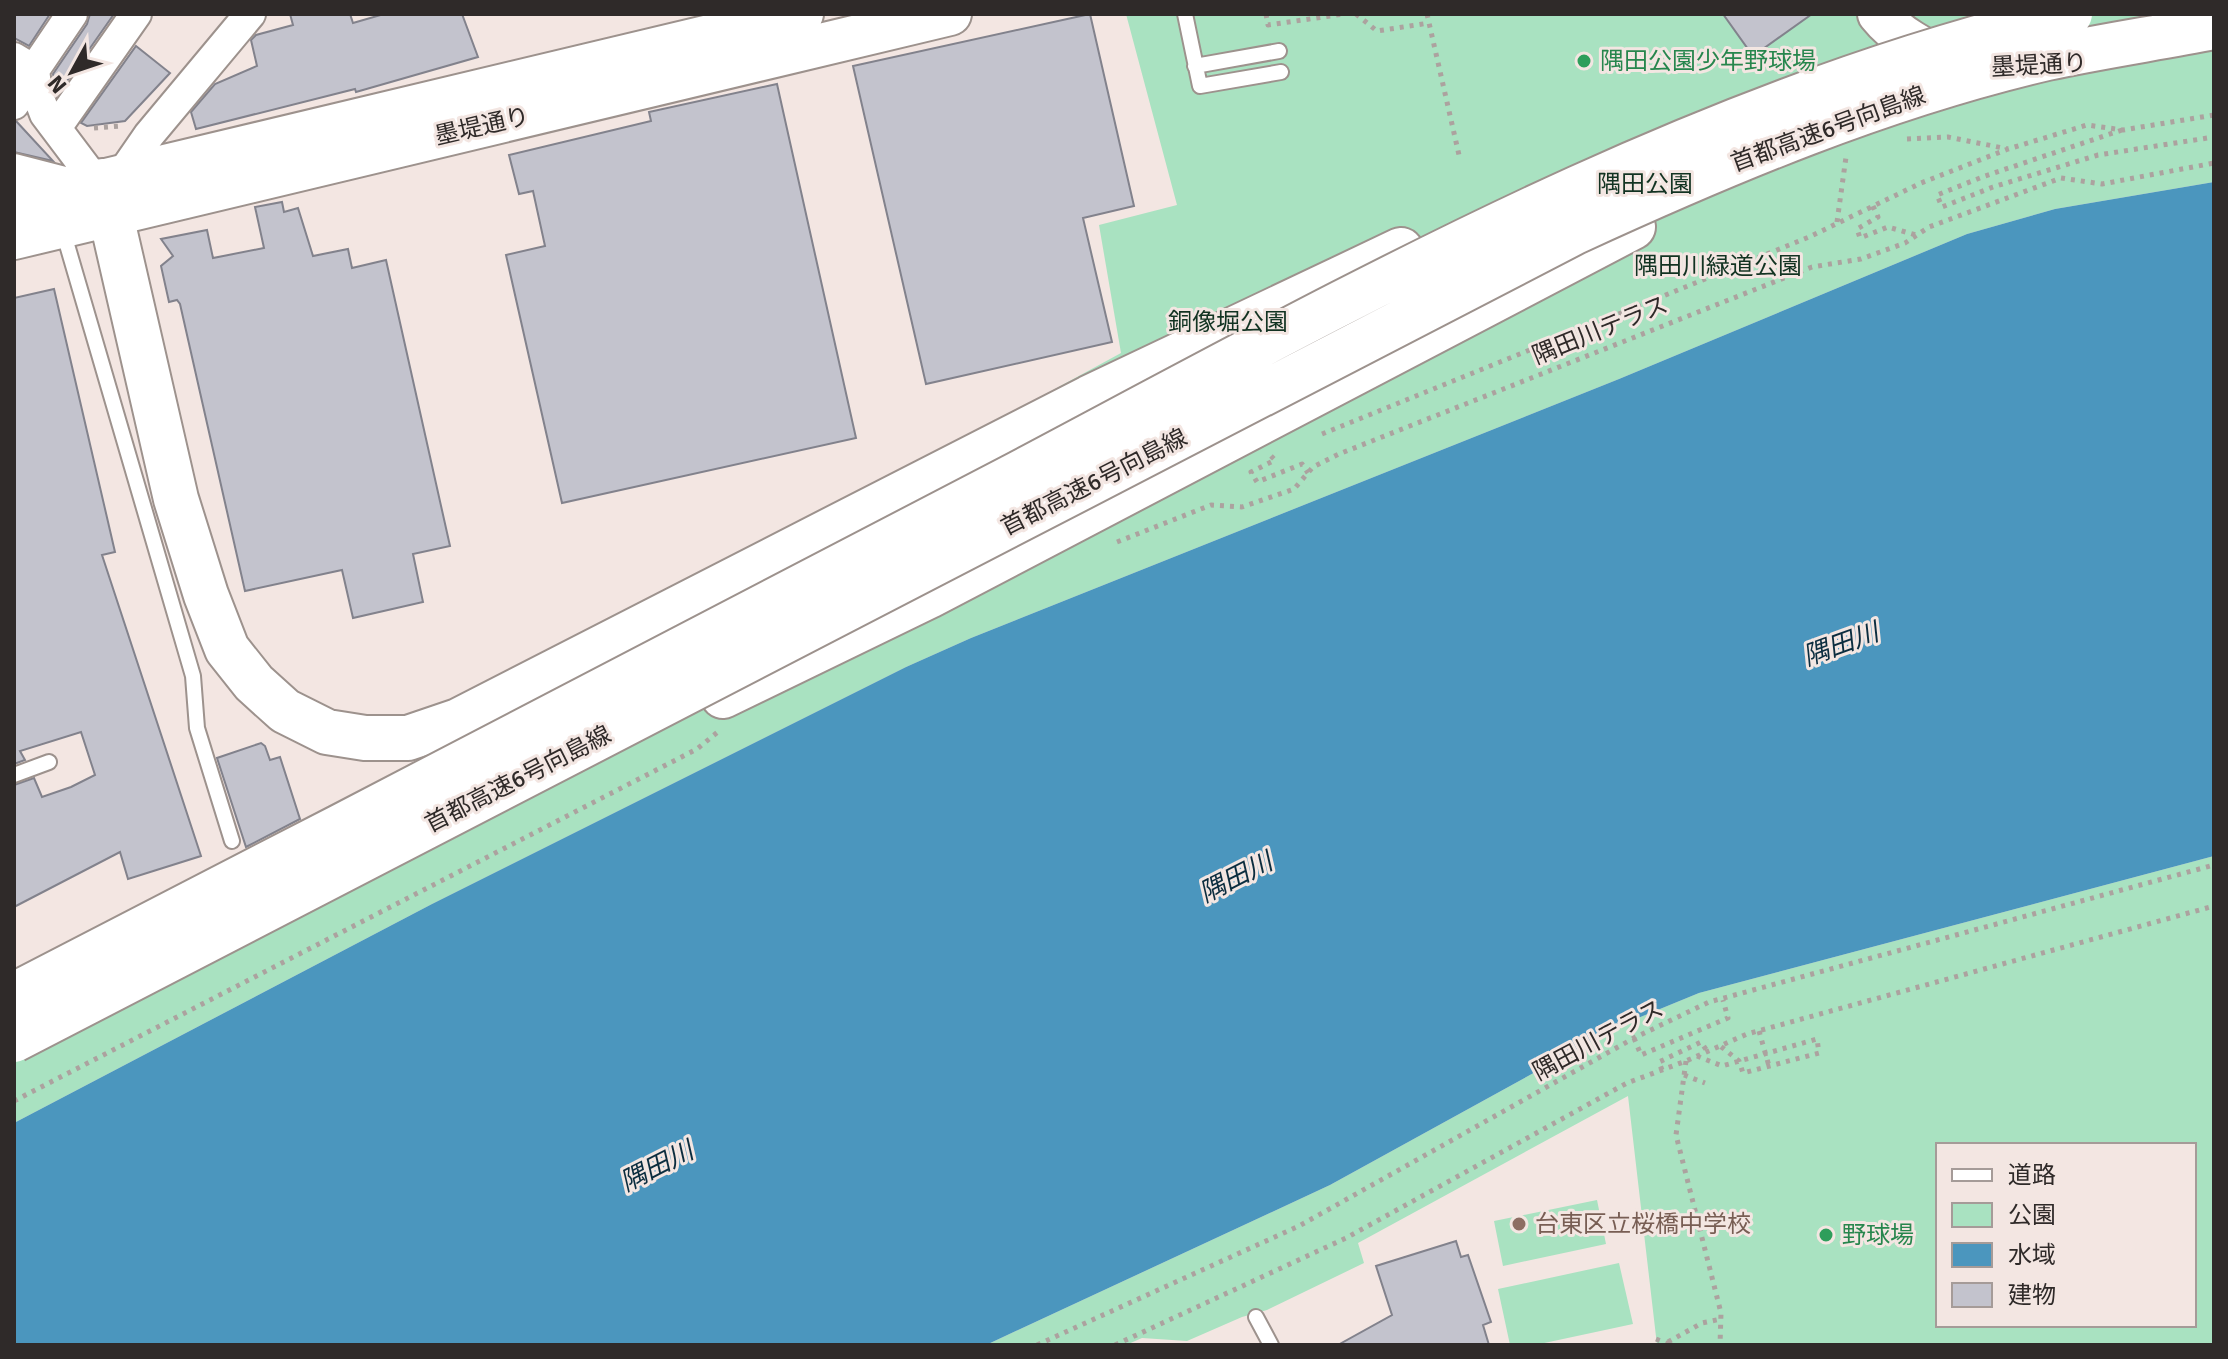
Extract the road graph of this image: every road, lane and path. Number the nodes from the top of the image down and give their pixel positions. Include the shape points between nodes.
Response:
1 (72, 14) edge
2 (136, 14) edge
3 (250, 14) edge
4 (802, 14) edge
5 (950, 14) edge
6 (1185, 14) edge
7 (1266, 14) edge
8 (1344, 14) edge
9 (1356, 14) edge
10 (1427, 14) edge
11 (1879, 14) edge
12 (2070, 14) edge
13 (1429, 23) junction
14 (2214, 27) edge
15 (2214, 44) edge
16 (1279, 51) dead end
17 (24, 64) edge
18 (1195, 66) junction
19 (2065, 67) junction
20 (1281, 72) dead end
21 (14, 104) edge
22 (132, 126) dead end
23 (56, 128) junction
24 (2123, 130) dead end
25 (1840, 134) junction
26 (93, 135) dead end
27 (2214, 137) edge
28 (1898, 139) dead end
29 (1666, 148) junction
30 (2008, 149) dead end
31 (1459, 155) dead end
32 (2214, 163) edge
33 (14, 169) edge
34 (105, 199) junction
35 (14, 202) edge
36 (1873, 206) dead end
37 (1837, 223) dead end
38 (62, 227) junction
39 (1917, 235) junction
40 (14, 238) edge
41 (1275, 460) dead end
42 (1308, 473) junction
43 (1108, 546) dead end
44 (727, 724) dead end
45 (49, 762) dead end
46 (14, 775) edge
47 (232, 841) dead end
48 (2214, 865) edge
49 (315, 884) junction
50 (2214, 906) edge
51 (14, 995) edge
52 (1723, 1000) junction
53 (1759, 1031) junction
54 (1634, 1038) junction
55 (14, 1040) edge
56 (1674, 1042) junction
57 (1719, 1045) junction
58 (1707, 1051) junction
59 (1679, 1052) junction
60 (1766, 1054) junction
61 (1696, 1056) junction
62 (1686, 1061) junction
63 (1739, 1061) junction
64 (1769, 1066) junction
65 (1662, 1070) junction
66 (1684, 1075) junction
67 (1705, 1083) dead end
68 (14, 1101) edge
69 (1256, 1317) dead end
70 (1721, 1319) junction
71 (1656, 1339) dead end
72 (1670, 1344) edge
73 (1037, 1345) edge
74 (1115, 1345) edge
75 (1271, 1345) edge
76 (1720, 1345) edge

1 - 17 street
2 - 23 street
3 - 34 street via 149,135
4 - 34 main road, 墨堤通り
5 - 34 main road, 墨堤通り
6 - 18 lane
7 - 8 path via 1268,25
9 - 13 path via 1377,31
10 - 13 path
11 - 19 main road, 墨堤通り via 1915,46 1958,66 1996,72
12 - 29 highway, 首都高速6号向島線, bridge via 2000,30 1832,84
13 - 31 path
14 - 49 highway, 首都高速6号向島線, bridge via 2047,58 1934,90 1651,197
15 - 19 main road, 墨堤通り
16 - 18 lane
17 - 21 street
17 - 23 street
18 - 20 lane via 1200,86
19 - 25 highway via 1981,87
22 - 26 path via 88,129
23 - 34 street
24 - 27 path via 1937,195 1942,207 2098,155
25 - 37 path via 1847,148
25 - 49 highway, bridge via 1741,172 929,596 462,822
28 - 30 path via 1948,137
29 - 34 highway, bridge via 1387,257 1089,398 458,721 408,738 327,732 285,711 227,649 176,499
29 - 51 highway, 首都高速6号向島線, bridge via 1415,266
32 - 39 path, 隅田川テラス via 2102,184 2061,178
33 - 34 street
34 - 35 main road, 墨堤通り
34 - 38 main road, 墨堤通り
36 - 39 path via 1878,217 1857,229 1860,238 1888,227
38 - 40 main road, 墨堤通り
38 - 47 lane via 193,676 197,728
39 - 42 path, 隅田川テラス via 1861,259 1812,267 1655,328 1339,454
41 - 42 path via 1251,472 1257,482 1302,464
42 - 43 path, 隅田川テラス via 1294,489 1242,507 1211,505
44 - 68 path via 697,749
45 - 46 lane
48 - 52 path, 隅田川テラス
49 - 55 highway, 首都高速6号向島線, bridge
50 - 53 path
52 - 54 path, 隅田川テラス
52 - 56 path via 1728,1018
53 - 57 path
53 - 60 path
54 - 56 path via 1641,1055
54 - 73 path, 隅田川テラス via 1299,1226
56 - 59 path
57 - 58 path
57 - 63 path
58 - 59 path via 1701,1042
58 - 61 path
59 - 65 path via 1659,1062
60 - 63 path
60 - 64 path
60 - 64 path via 1817,1039 1819,1053
61 - 62 path
61 - 63 path via 1722,1066
62 - 65 path
62 - 66 path
63 - 64 path via 1743,1073
65 - 74 path via 1627,1083 1346,1238
66 - 67 path
66 - 70 path via 1676,1135
69 - 75 lane
70 - 72 path via 1702,1323
70 - 76 path
71 - 72 path

